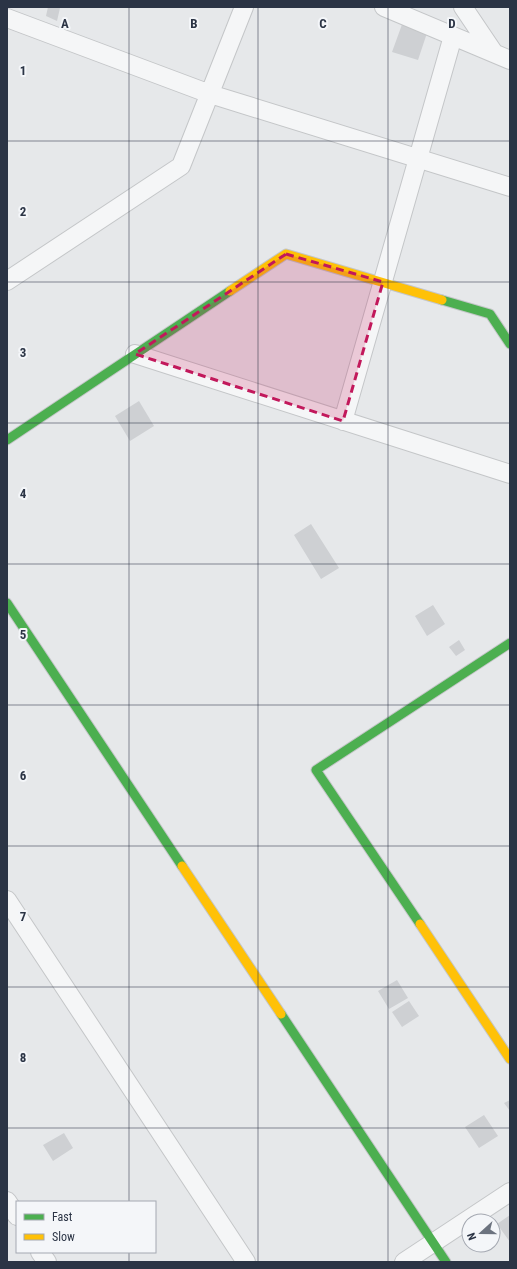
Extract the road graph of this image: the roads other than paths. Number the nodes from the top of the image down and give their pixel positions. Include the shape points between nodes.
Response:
1 (244, 7) edge
2 (384, 7) edge
3 (463, 7) edge
4 (7, 18) edge
5 (453, 36) junction
6 (494, 53) junction
7 (510, 60) edge
8 (210, 94) junction
9 (418, 158) junction
10 (510, 187) edge
11 (7, 282) edge
12 (383, 282) junction
13 (510, 344) edge
14 (135, 354) junction
15 (344, 421) junction
16 (7, 440) edge
17 (510, 474) edge
18 (7, 603) edge
19 (510, 643) edge
20 (7, 900) edge
21 (510, 1059) edge
22 (510, 1192) edge
23 (7, 1201) edge
24 (16, 1214) edge
25 (433, 1243) junction
26 (41, 1253) edge
27 (47, 1262) edge
28 (246, 1262) edge
29 (404, 1262) edge
30 (432, 1262) edge
31 (446, 1262) edge

1 - 8 street
2 - 5 street
3 - 6 street
4 - 8 street
5 - 6 street
5 - 9 street
6 - 7 street
8 - 9 street
8 - 11 street via 181,166
9 - 10 street
9 - 12 street
12 - 13 street via 490,314
12 - 14 street via 286,254
12 - 15 street
14 - 15 street
14 - 16 street
15 - 17 street
18 - 25 street
19 - 21 street via 316,770
20 - 28 street
22 - 25 street
23 - 24 street
25 - 29 street
25 - 30 street
25 - 31 street
26 - 27 street

